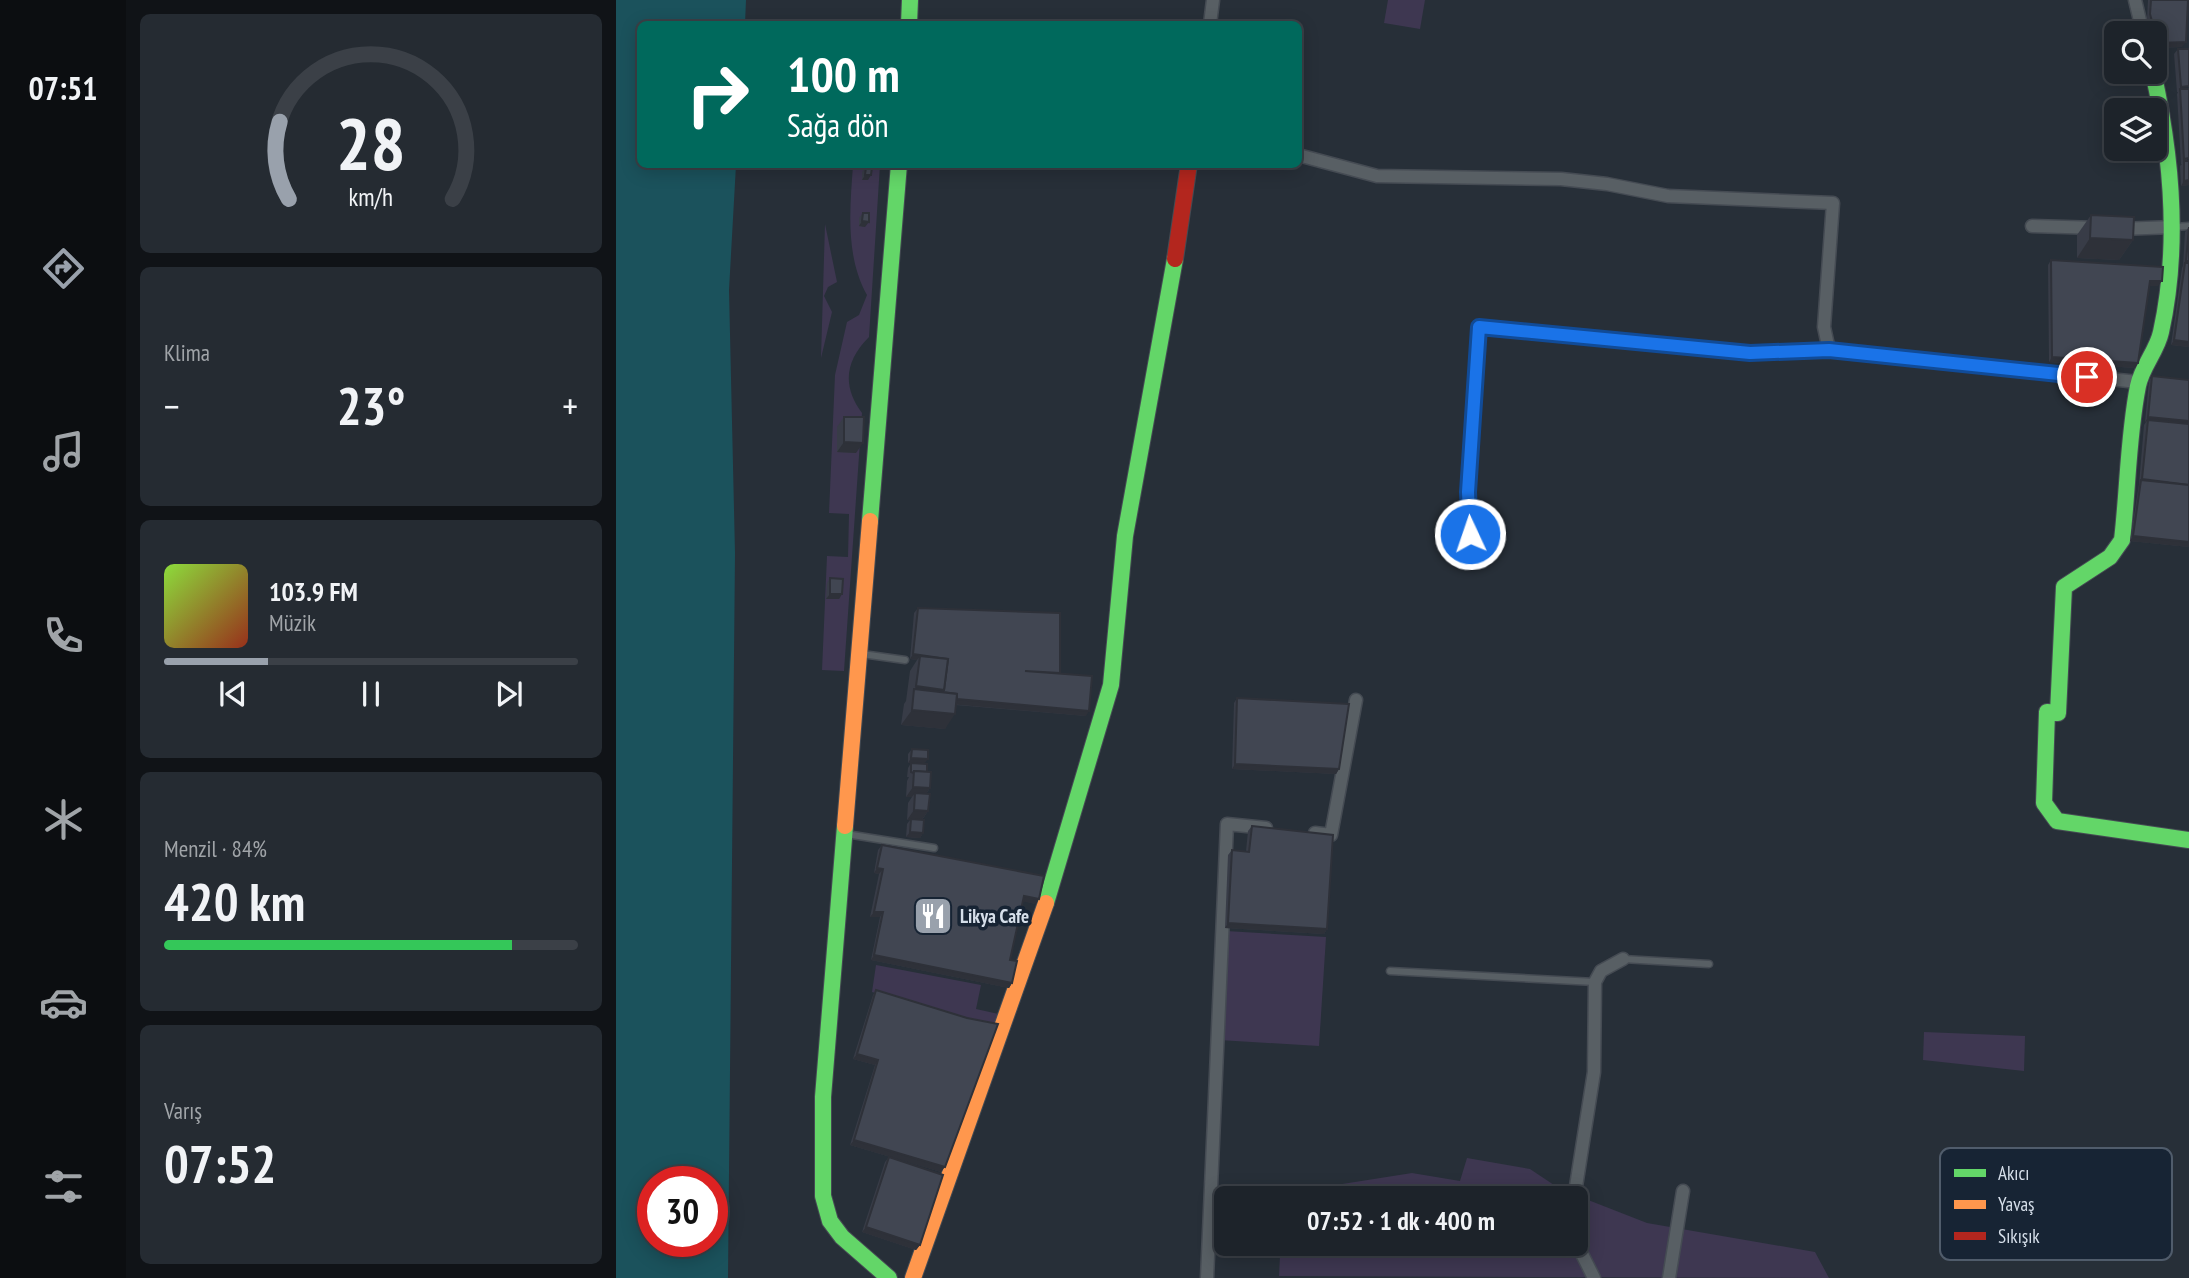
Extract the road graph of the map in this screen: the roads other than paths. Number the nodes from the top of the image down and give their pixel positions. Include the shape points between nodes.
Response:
1 (910, 0) edge
2 (1213, 0) edge
3 (2134, 0) edge
4 (909, 21) edge
5 (1210, 21) edge
6 (2140, 21) edge
7 (2156, 84) edge
8 (1302, 156) edge
9 (899, 168) edge
10 (1188, 168) edge
11 (2032, 226) dead end
12 (2181, 226) edge
13 (1829, 350) junction
14 (2138, 382) junction
15 (1470, 534) dead end
16 (860, 654) junction
17 (905, 660) dead end
18 (1356, 700) dead end
19 (1279, 829) edge
20 (1305, 832) edge
21 (845, 834) junction
22 (2189, 840) edge
23 (934, 848) dead end
24 (1623, 959) joint
25 (1709, 964) dead end
26 (1390, 971) dead end
27 (1595, 982) junction
28 (1576, 1186) edge
29 (1683, 1191) dead end
30 (1583, 1256) edge
31 (888, 1278) edge
32 (913, 1278) edge
33 (1207, 1278) edge
34 (1594, 1278) edge
35 (1669, 1278) edge

1 - 4 street
2 - 5 street
3 - 6 street
7 - 12 street
8 - 13 street via 1377,176 1561,179 1668,195 1833,203 1824,327
9 - 16 street
10 - 32 street via 1125,536 1111,685 1035,939
11 - 12 street via 2141,230
12 - 14 street via 2160,335
13 - 14 street
13 - 15 street via 1750,353 1479,327 1468,492
14 - 22 street via 2122,540 2105,563 2075,574 2064,587 2058,713 2047,712 2044,803 2057,821
16 - 17 lane
16 - 21 street
18 - 20 street via 1331,835
19 - 33 street via 1227,824
21 - 23 lane
21 - 31 street via 823,1097 822,1181 829,1220
24 - 25 lane
24 - 27 street via 1601,971
26 - 27 lane
27 - 28 street via 1594,1072
29 - 35 street
30 - 34 street

